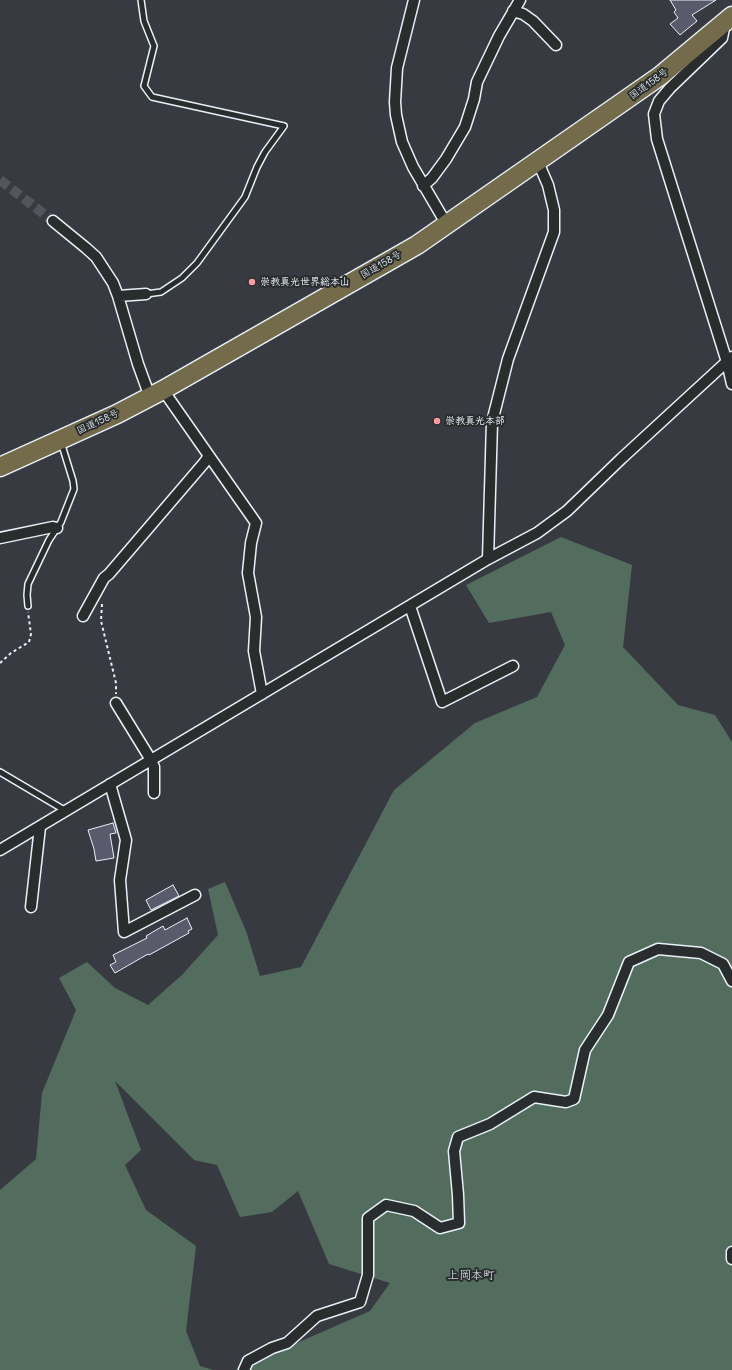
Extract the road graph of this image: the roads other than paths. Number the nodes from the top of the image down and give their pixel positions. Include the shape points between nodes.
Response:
1 (141, 0) edge
2 (414, 0) edge
3 (520, 0) edge
4 (514, 11) junction
5 (729, 19) edge
6 (556, 45) dead end
7 (538, 162) junction
8 (423, 186) junction
9 (53, 221) tunnel mouth
10 (447, 225) junction
11 (146, 294) joint
12 (118, 296) junction
13 (729, 360) edge
14 (732, 384) edge
15 (156, 394) junction
16 (60, 439) junction
17 (209, 456) junction
18 (0, 467) edge
19 (57, 528) junction
20 (0, 538) edge
21 (488, 559) junction
22 (28, 606) road end
23 (410, 606) junction
24 (83, 616) dead end
25 (513, 666) dead end
26 (262, 694) junction
27 (116, 702) road end
28 (151, 760) junction
29 (0, 772) edge
30 (110, 784) junction
31 (154, 793) dead end
32 (66, 810) junction
33 (40, 827) junction
34 (0, 850) edge
35 (195, 895) dead end
36 (31, 907) dead end
37 (732, 981) edge
38 (732, 1252) edge
39 (732, 1259) edge
40 (244, 1370) edge

1 - 11 lane via 144,21 154,46 144,86 152,97 284,126 256,167 245,197 196,263 182,278 161,292
2 - 8 street via 397,68 395,102 402,142
3 - 4 street
4 - 6 street via 533,21
4 - 8 street via 477,82 465,127 446,159
5 - 7 highway, 国道158号 via 660,76
5 - 13 street via 722,38 670,88 659,101 654,114 658,139
7 - 10 highway, 国道158号
7 - 21 street via 548,185 554,210 554,232 508,358 492,422
8 - 10 street
9 - 12 street via 96,257 113,282
10 - 15 highway, 国道158号 via 417,245
11 - 12 street
12 - 15 street via 138,364
13 - 14 street
13 - 21 street via 567,511 537,533
15 - 16 highway, 国道158号
15 - 17 street
16 - 18 highway, 国道158号
16 - 19 lane via 74,489
17 - 24 street via 104,578
17 - 26 street via 256,522 248,573 256,616 254,651
19 - 20 street
19 - 22 lane via 28,584
21 - 23 street
23 - 25 street via 442,702
23 - 26 street
26 - 28 street
27 - 28 street
28 - 30 street
28 - 31 street via 154,767
29 - 32 lane
30 - 32 street
30 - 35 street via 126,840 120,880 124,932
32 - 33 street
33 - 34 street
33 - 36 street
37 - 40 street via 723,964 702,952 658,949 629,962 608,1015 585,1050 574,1099 566,1102 534,1096 490,1124 458,1137 454,1151 459,1223 440,1228 414,1211 386,1205 368,1218 368,1275 360,1302 317,1316 287,1343 248,1361
38 - 39 street

